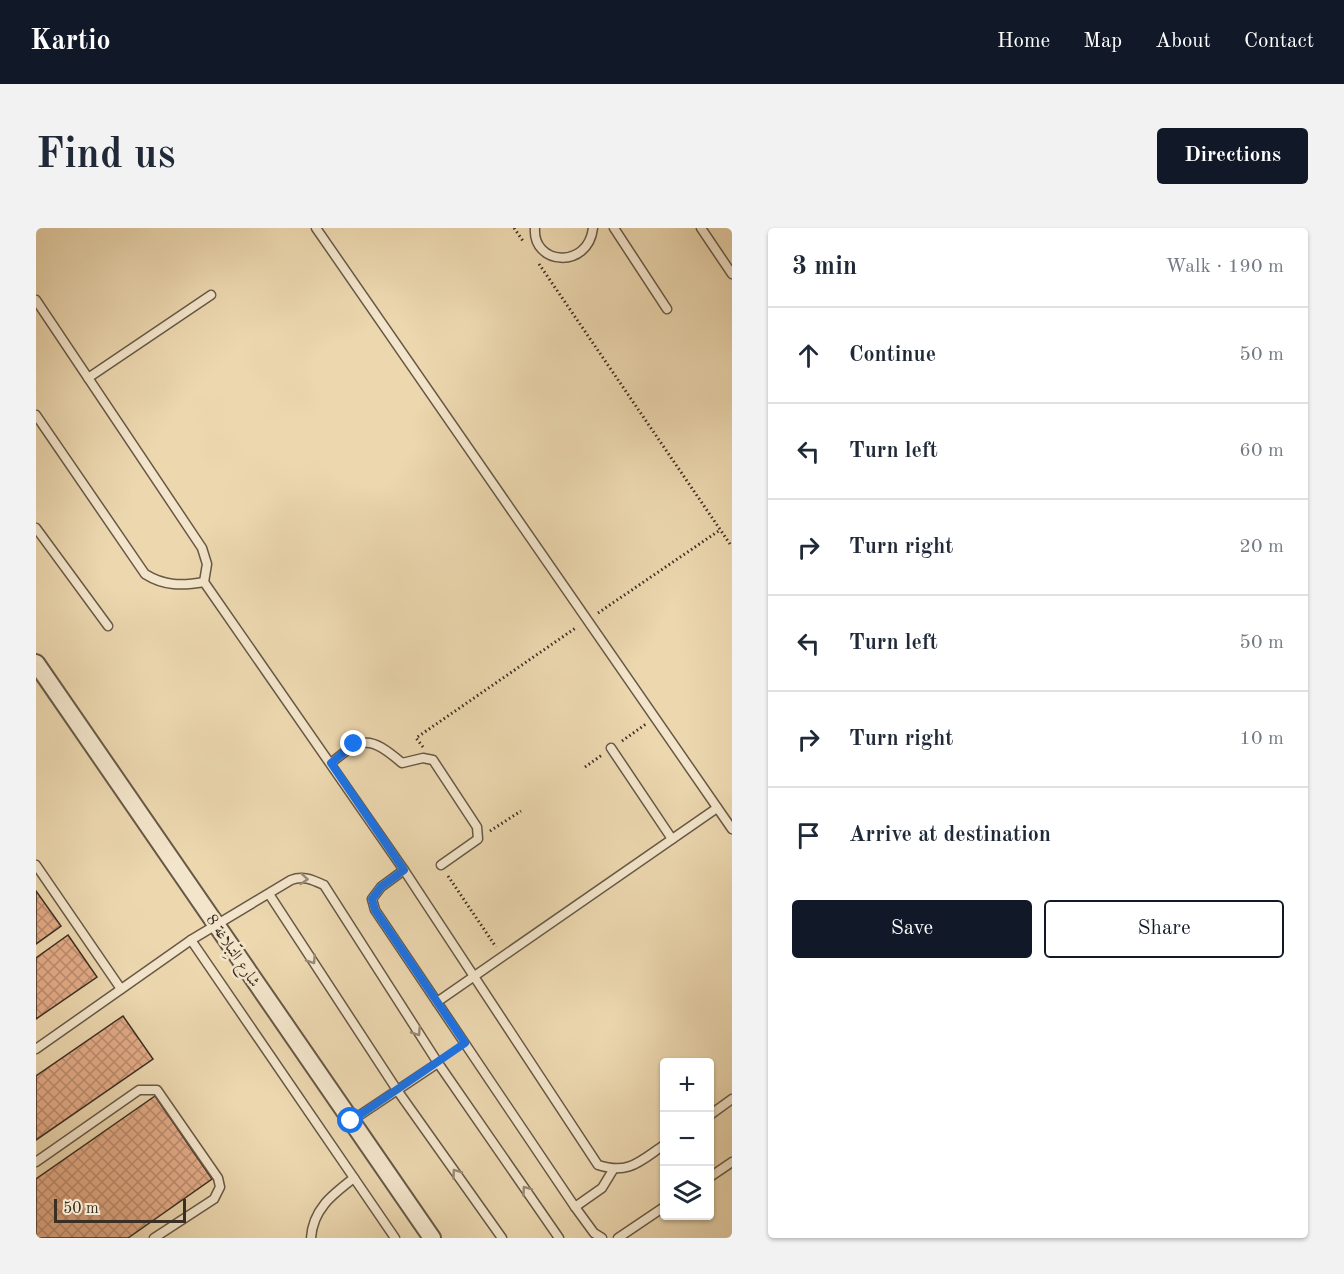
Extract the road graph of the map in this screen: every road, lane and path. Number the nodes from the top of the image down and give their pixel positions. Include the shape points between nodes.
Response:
1 (316, 228) edge
2 (514, 228) edge
3 (536, 228) edge
4 (593, 228) edge
5 (614, 228) edge
6 (701, 228) edge
7 (525, 244) dead end
8 (537, 261) dead end
9 (732, 274) edge
10 (212, 295) dead end
11 (36, 300) edge
12 (667, 309) dead end
13 (88, 378) junction
14 (36, 415) edge
15 (36, 528) edge
16 (720, 530) junction
17 (730, 544) dead end
18 (204, 582) junction
19 (587, 620) junction
20 (108, 626) dead end
21 (36, 663) edge
22 (611, 748) dead end
23 (433, 760) junction
24 (331, 763) junction
25 (717, 808) junction
26 (521, 811) dead end
27 (732, 830) edge
28 (478, 839) junction
29 (672, 839) junction
30 (36, 865) edge
31 (441, 865) joint
32 (404, 870) junction
33 (268, 894) junction
34 (217, 925) junction
35 (191, 940) junction
36 (502, 956) junction
37 (475, 976) junction
38 (121, 989) junction
39 (438, 1002) junction
40 (36, 1049) edge
41 (438, 1063) junction
42 (397, 1090) junction
43 (731, 1103) edge
44 (714, 1112) edge
45 (351, 1121) junction
46 (660, 1148) edge
47 (36, 1162) edge
48 (732, 1162) edge
49 (613, 1170) junction
50 (714, 1174) edge
51 (354, 1178) junction
52 (575, 1207) junction
53 (660, 1210) edge
54 (154, 1238) edge
55 (311, 1238) edge
56 (395, 1238) edge
57 (432, 1238) edge
58 (502, 1238) edge
59 (559, 1238) edge
60 (602, 1238) edge
61 (618, 1238) edge

1 - 19 lane
2 - 7 path
3 - 4 lane via 539,245 561,258 574,257 585,250
5 - 12 lane
6 - 9 lane
8 - 16 path
10 - 13 lane
11 - 13 lane
13 - 18 lane via 202,548 207,564
14 - 18 lane via 145,574 158,582
15 - 20 lane
16 - 17 path
16 - 19 path
18 - 24 lane
19 - 23 path via 416,738
19 - 25 lane
21 - 34 street, شارع التِّبلاغة 8
22 - 29 lane
23 - 24 lane via 402,763 371,742 354,744
23 - 28 lane via 477,827
24 - 32 lane
25 - 27 lane
25 - 29 lane
26 - 28 path
28 - 31 lane
29 - 36 lane
30 - 38 lane
31 - 36 path
32 - 37 lane
32 - 39 lane via 372,899 375,910
33 - 34 lane
33 -> 41 lane via 298,877 324,885
33 -> 42 lane
34 - 35 lane
34 - 45 street, شارع التِّبلاغة 8
35 - 38 lane
35 - 51 lane
36 - 37 lane
37 - 39 lane
37 - 49 lane via 593,1158 598,1165
38 - 40 lane
39 - 52 lane
41 - 42 lane
59 -> 41 lane
42 - 45 lane
58 -> 42 lane
43 - 44 lane
45 - 57 street, شارع التِّبلاغة 8
46 - 49 lane via 630,1168
47 - 54 lane via 139,1090 157,1089 218,1178 220,1187 214,1199
48 - 50 lane
49 - 52 lane via 602,1188
51 - 55 lane via 322,1206
51 - 56 lane
52 - 60 lane
53 - 61 lane

